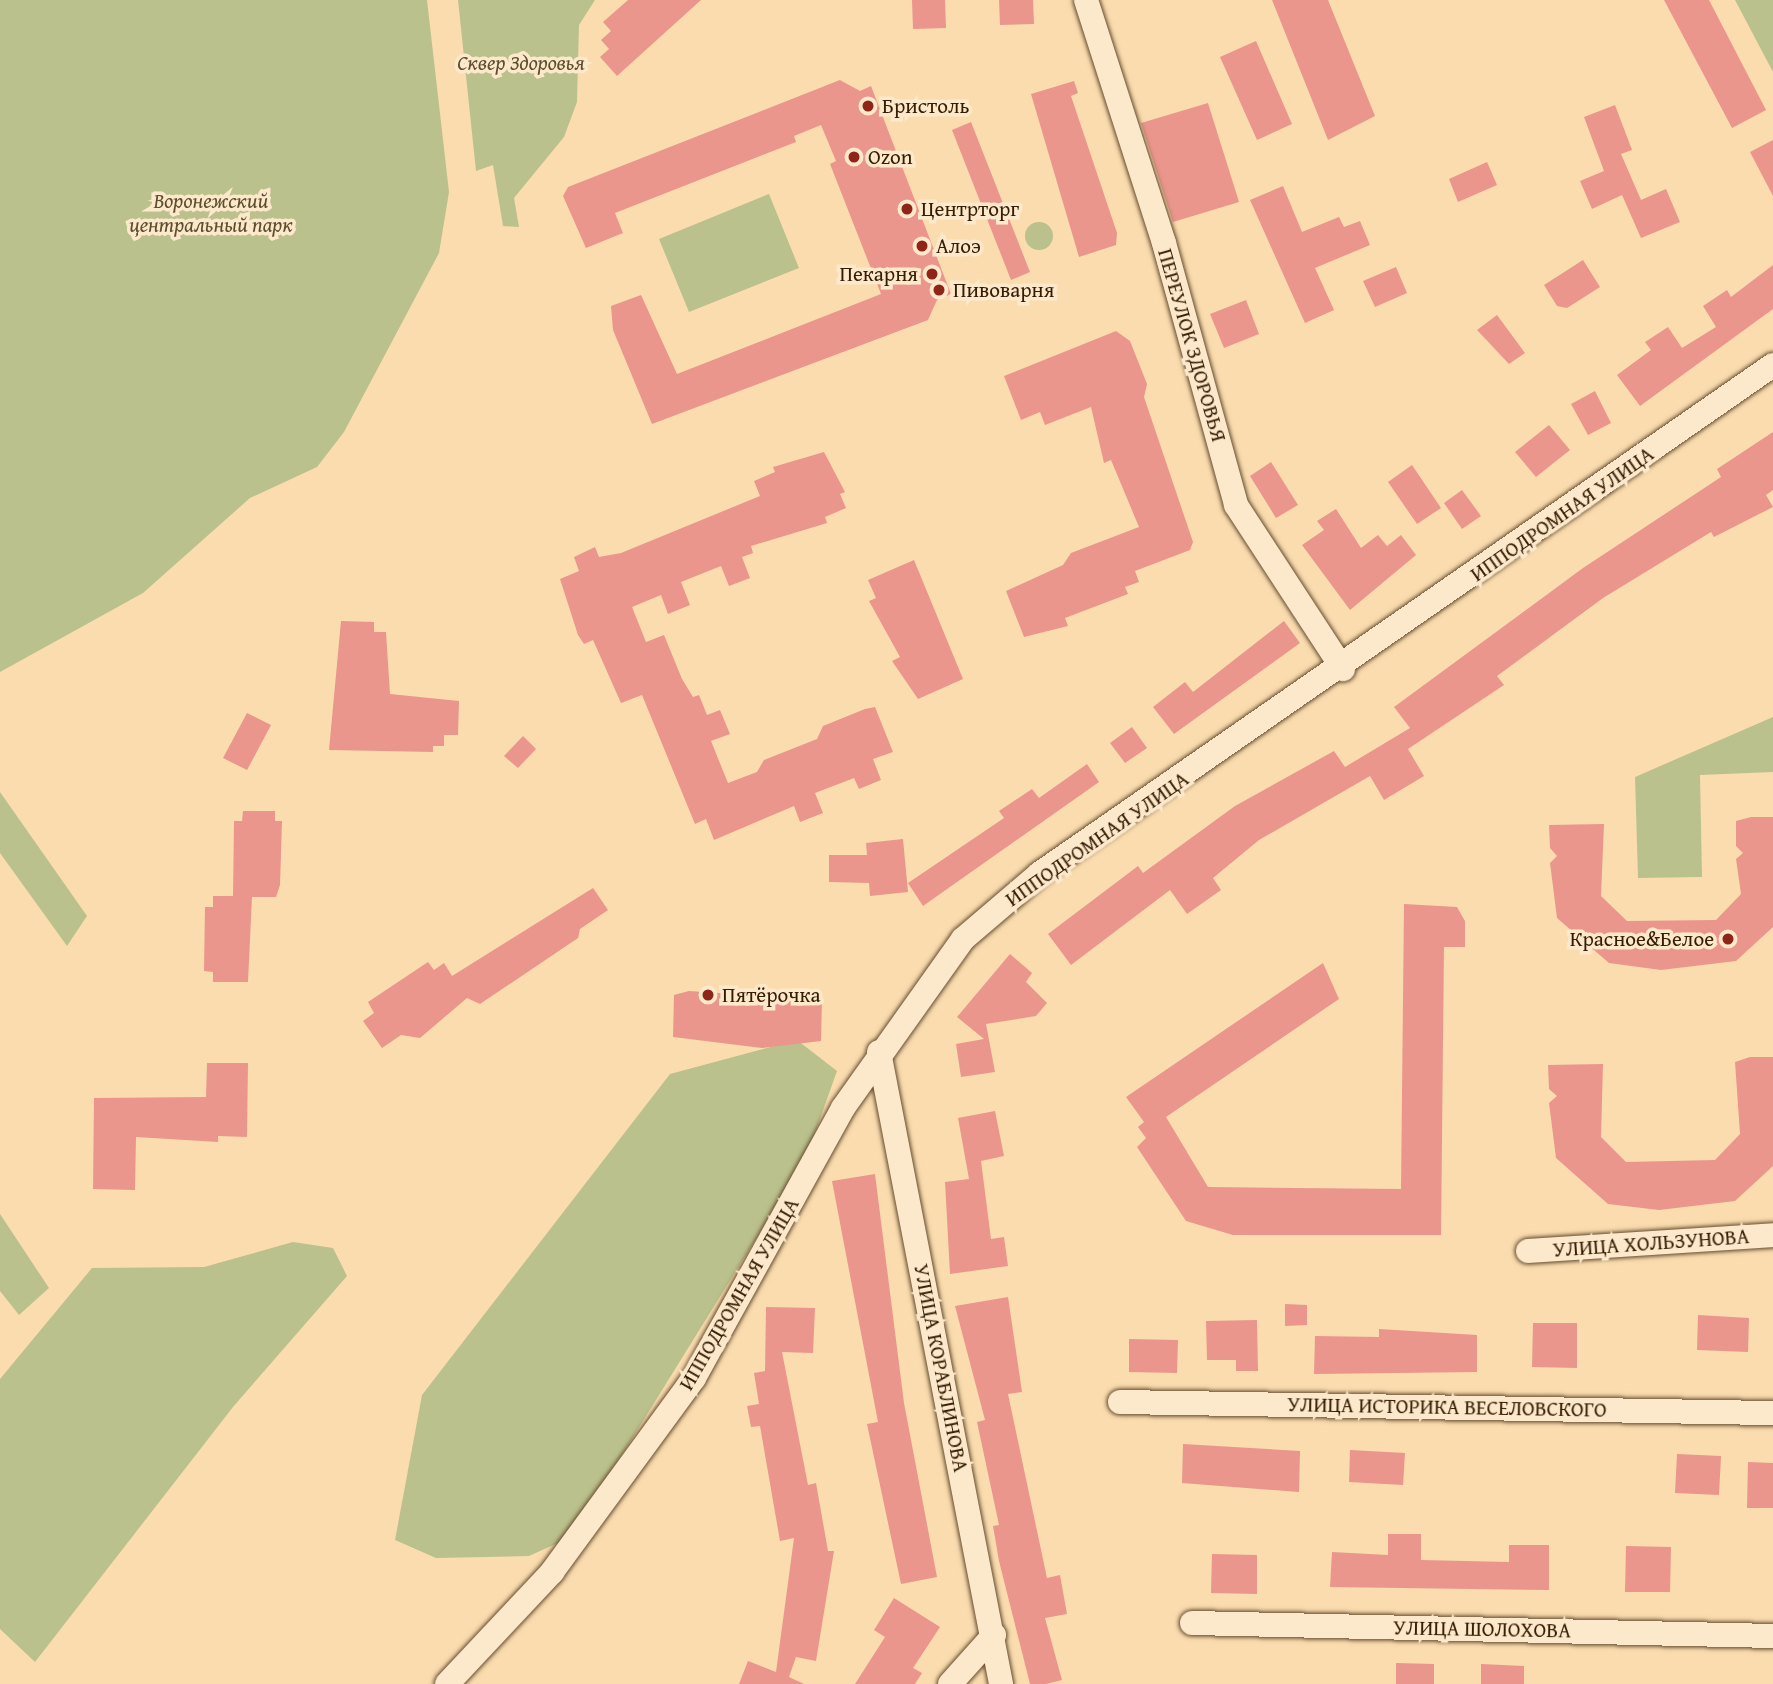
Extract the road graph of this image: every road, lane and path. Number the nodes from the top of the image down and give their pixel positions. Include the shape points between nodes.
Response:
1 (1086, 0) edge
2 (1773, 365) edge
3 (1343, 669) junction
4 (879, 1052) junction
5 (1773, 1235) edge
6 (1528, 1251) dead end
7 (1121, 1402) dead end
8 (1773, 1413) edge
9 (1192, 1623) dead end
10 (994, 1635) junction
11 (1773, 1636) edge
12 (447, 1684) edge
13 (950, 1684) edge
14 (1001, 1684) edge

1 - 3 street, ПЕРЕУЛОК ЗДОРОВЬЯ via 1164,243 1236,505
2 - 3 street, ИППОДРОМНАЯ УЛИЦА
3 - 4 street, ИППОДРОМНАЯ УЛИЦА via 1039,874 963,939
4 - 10 street, УЛИЦА КОРАБЛИНОВА
4 - 12 street, ИППОДРОМНАЯ УЛИЦА via 694,1378 552,1572
5 - 6 street, УЛИЦА ХОЛЬЗУНОВА
7 - 8 street, УЛИЦА ИСТОРИКА ВЕСЕЛОВСКОГО
9 - 11 street, УЛИЦА ШОЛОХОВА
10 - 13 street
10 - 14 street, УЛИЦА КОРАБЛИНОВА

